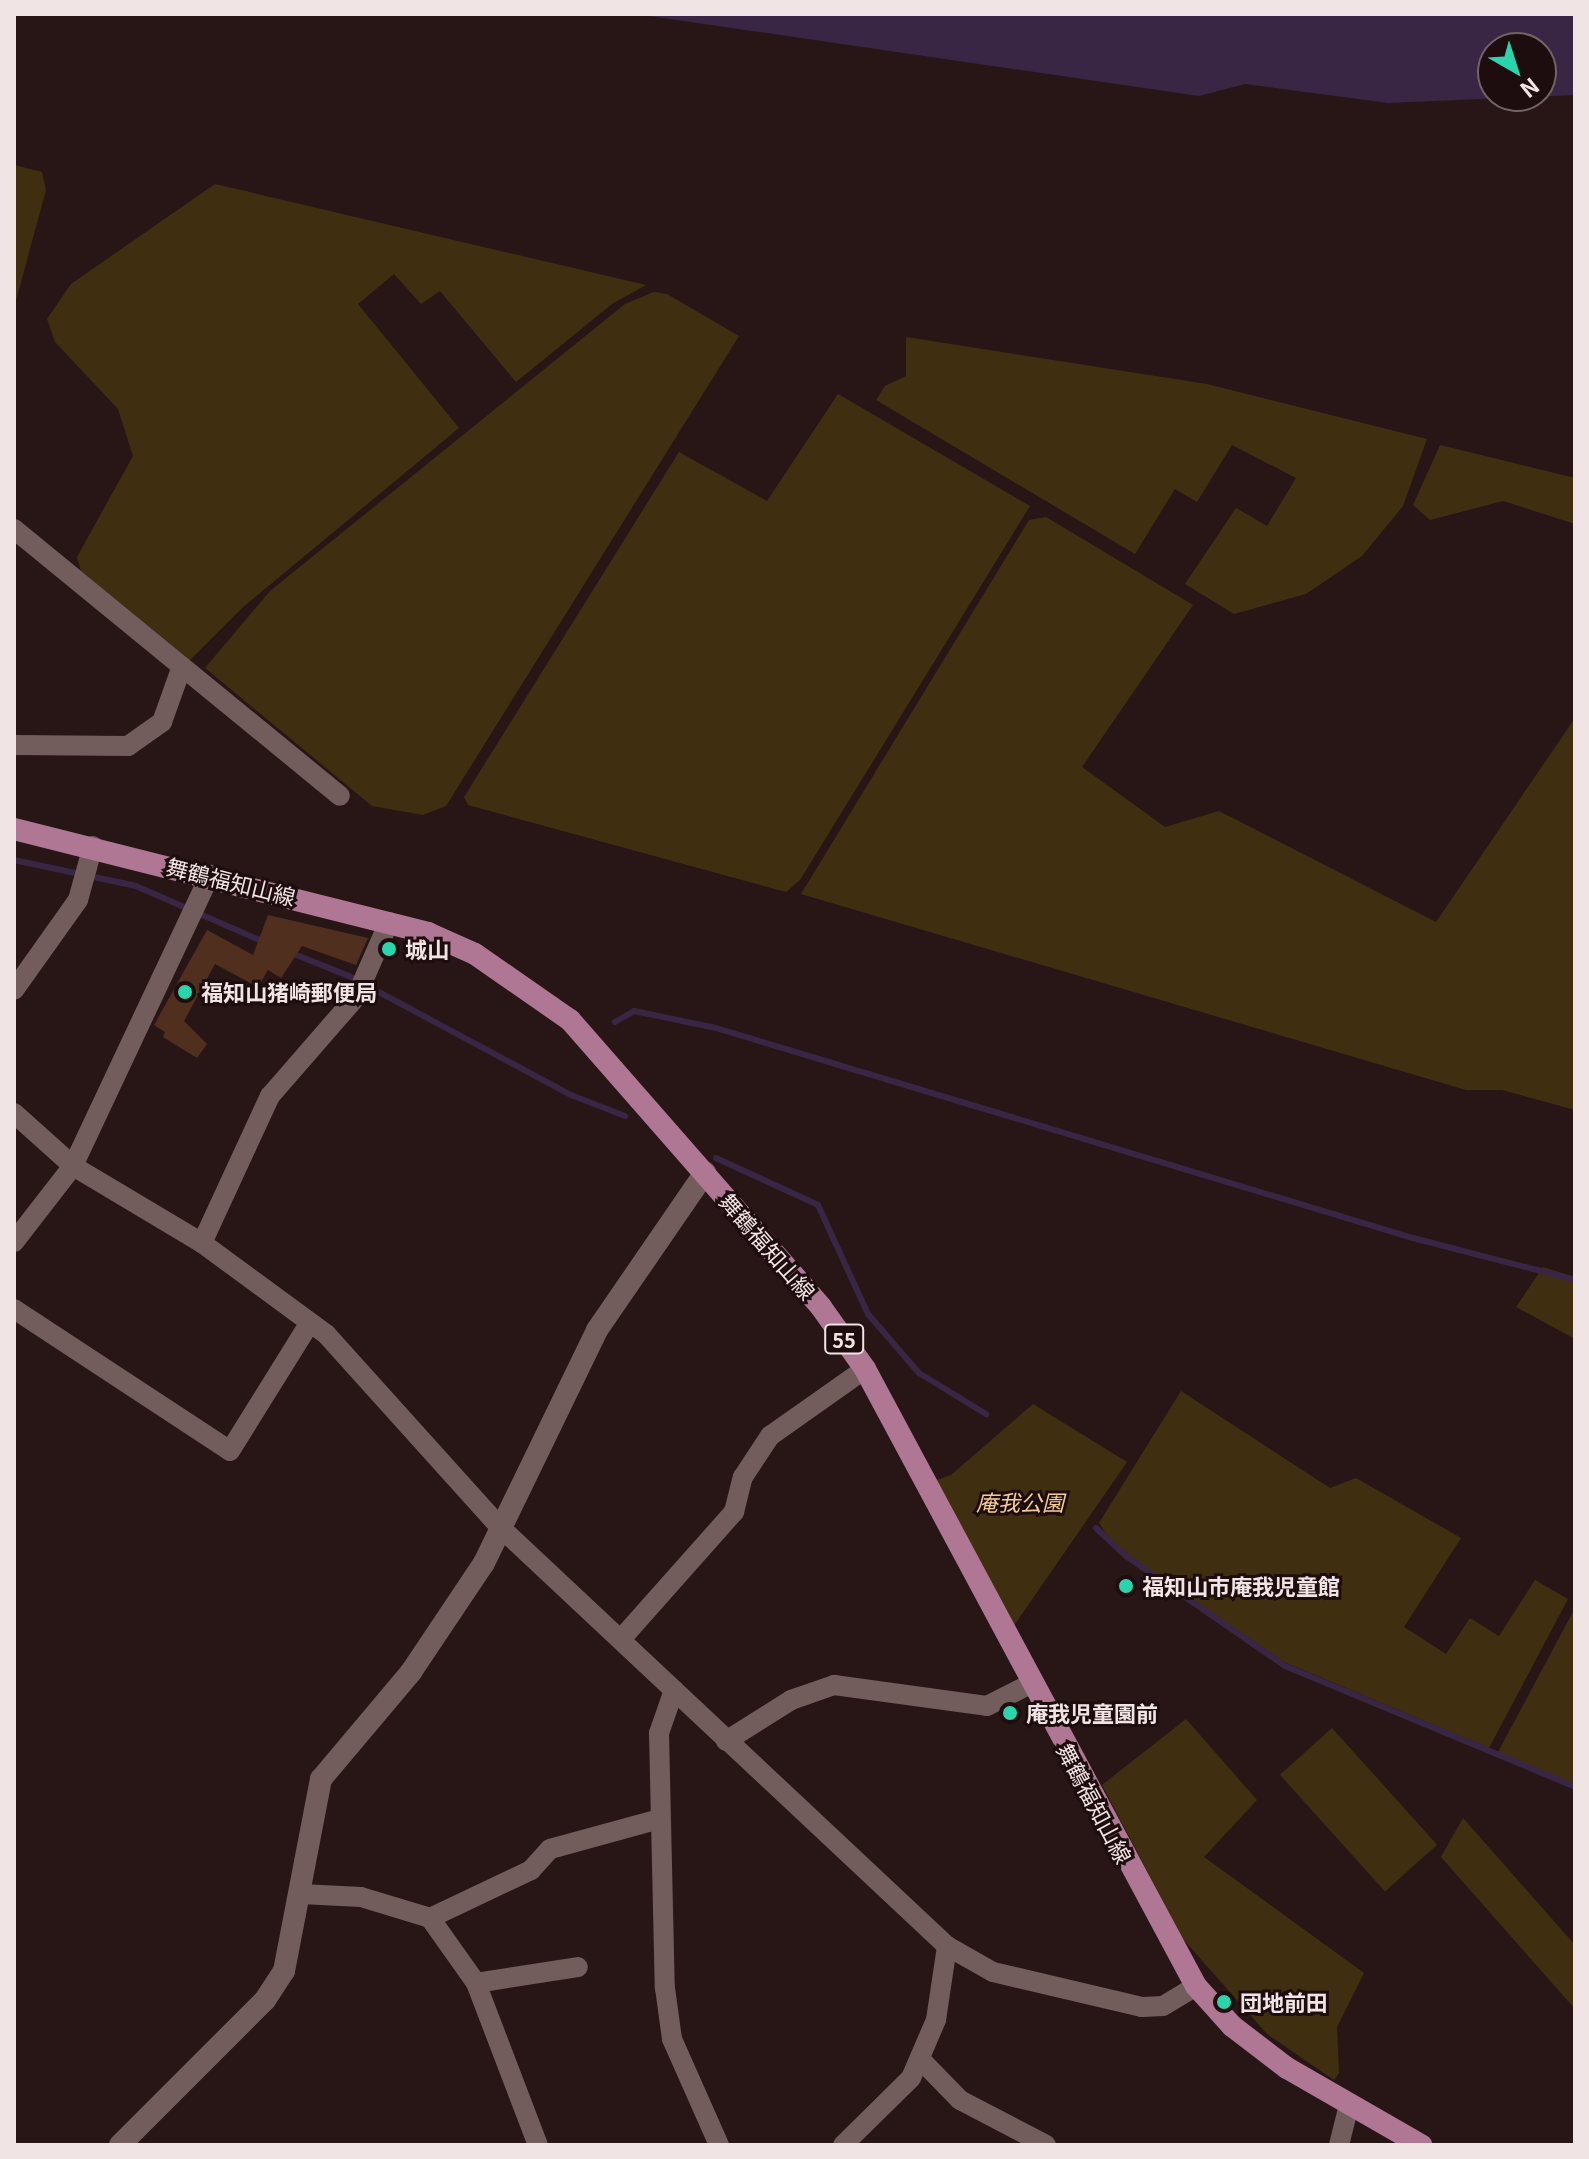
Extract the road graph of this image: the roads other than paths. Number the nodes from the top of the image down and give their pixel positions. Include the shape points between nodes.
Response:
1 (14, 529) edge
2 (182, 666) junction
3 (14, 745) edge
4 (340, 796) dead end
5 (14, 829) edge
6 (93, 846) junction
7 (210, 875) junction
8 (389, 922) junction
9 (14, 990) edge
10 (14, 1113) edge
11 (73, 1166) junction
12 (705, 1173) junction
13 (14, 1242) edge
14 (202, 1243) junction
15 (14, 1309) edge
16 (309, 1324) junction
17 (865, 1369) junction
18 (500, 1527) junction
19 (622, 1638) junction
20 (1032, 1683) junction
21 (674, 1690) junction
22 (726, 1741) junction
23 (660, 1819) junction
24 (301, 1894) junction
25 (430, 1918) junction
26 (947, 1946) junction
27 (578, 1967) dead end
28 (476, 1983) junction
29 (1196, 1986) junction
30 (920, 2059) junction
31 (1349, 2105) junction
32 (120, 2145) edge
33 (538, 2145) edge
34 (719, 2145) edge
35 (843, 2145) edge
36 (1046, 2145) edge
37 (1339, 2145) edge
38 (1421, 2145) edge

1 - 2 street
2 - 3 street via 162,722 128,746
2 - 4 street
5 - 6 main road, 舞鶴福知山線 / 55
6 - 7 main road, 舞鶴福知山線 / 55
6 - 9 street via 78,900
7 - 8 main road, 舞鶴福知山線 / 55
7 - 11 street
8 - 12 main road, 舞鶴福知山線 / 55 via 475,954 558,1011 608,1059
8 - 14 street via 356,997 270,1096
10 - 11 street
11 - 13 street
11 - 14 street
12 - 17 main road, 舞鶴福知山線 / 55 via 821,1307
12 - 18 street via 597,1330
14 - 16 street
15 - 16 street via 230,1451
16 - 18 street via 326,1334
17 - 19 street via 770,1436 743,1477 734,1512
17 - 20 main road, 舞鶴福知山線 / 55
18 - 19 street
18 - 24 street via 484,1563 411,1672 321,1779
19 - 21 street
20 - 22 street via 987,1706 834,1685 791,1700
20 - 29 main road, 舞鶴福知山線 / 55
21 - 22 street
21 - 23 street via 659,1733
22 - 26 street
23 - 25 street via 550,1849 531,1870
23 - 34 street via 672,2039
24 - 25 street via 361,1897
24 - 32 street via 294,1944 265,2000
25 - 28 street
26 - 29 street via 993,1972 1142,2007 1163,2006
26 - 30 street via 936,2020
27 - 28 street
28 - 33 street
29 - 31 main road, 舞鶴福知山線 / 55 via 1232,2026
30 - 35 street via 896,2098
30 - 36 street via 960,2100
31 - 37 street
31 - 38 main road, 舞鶴福知山線 / 55

